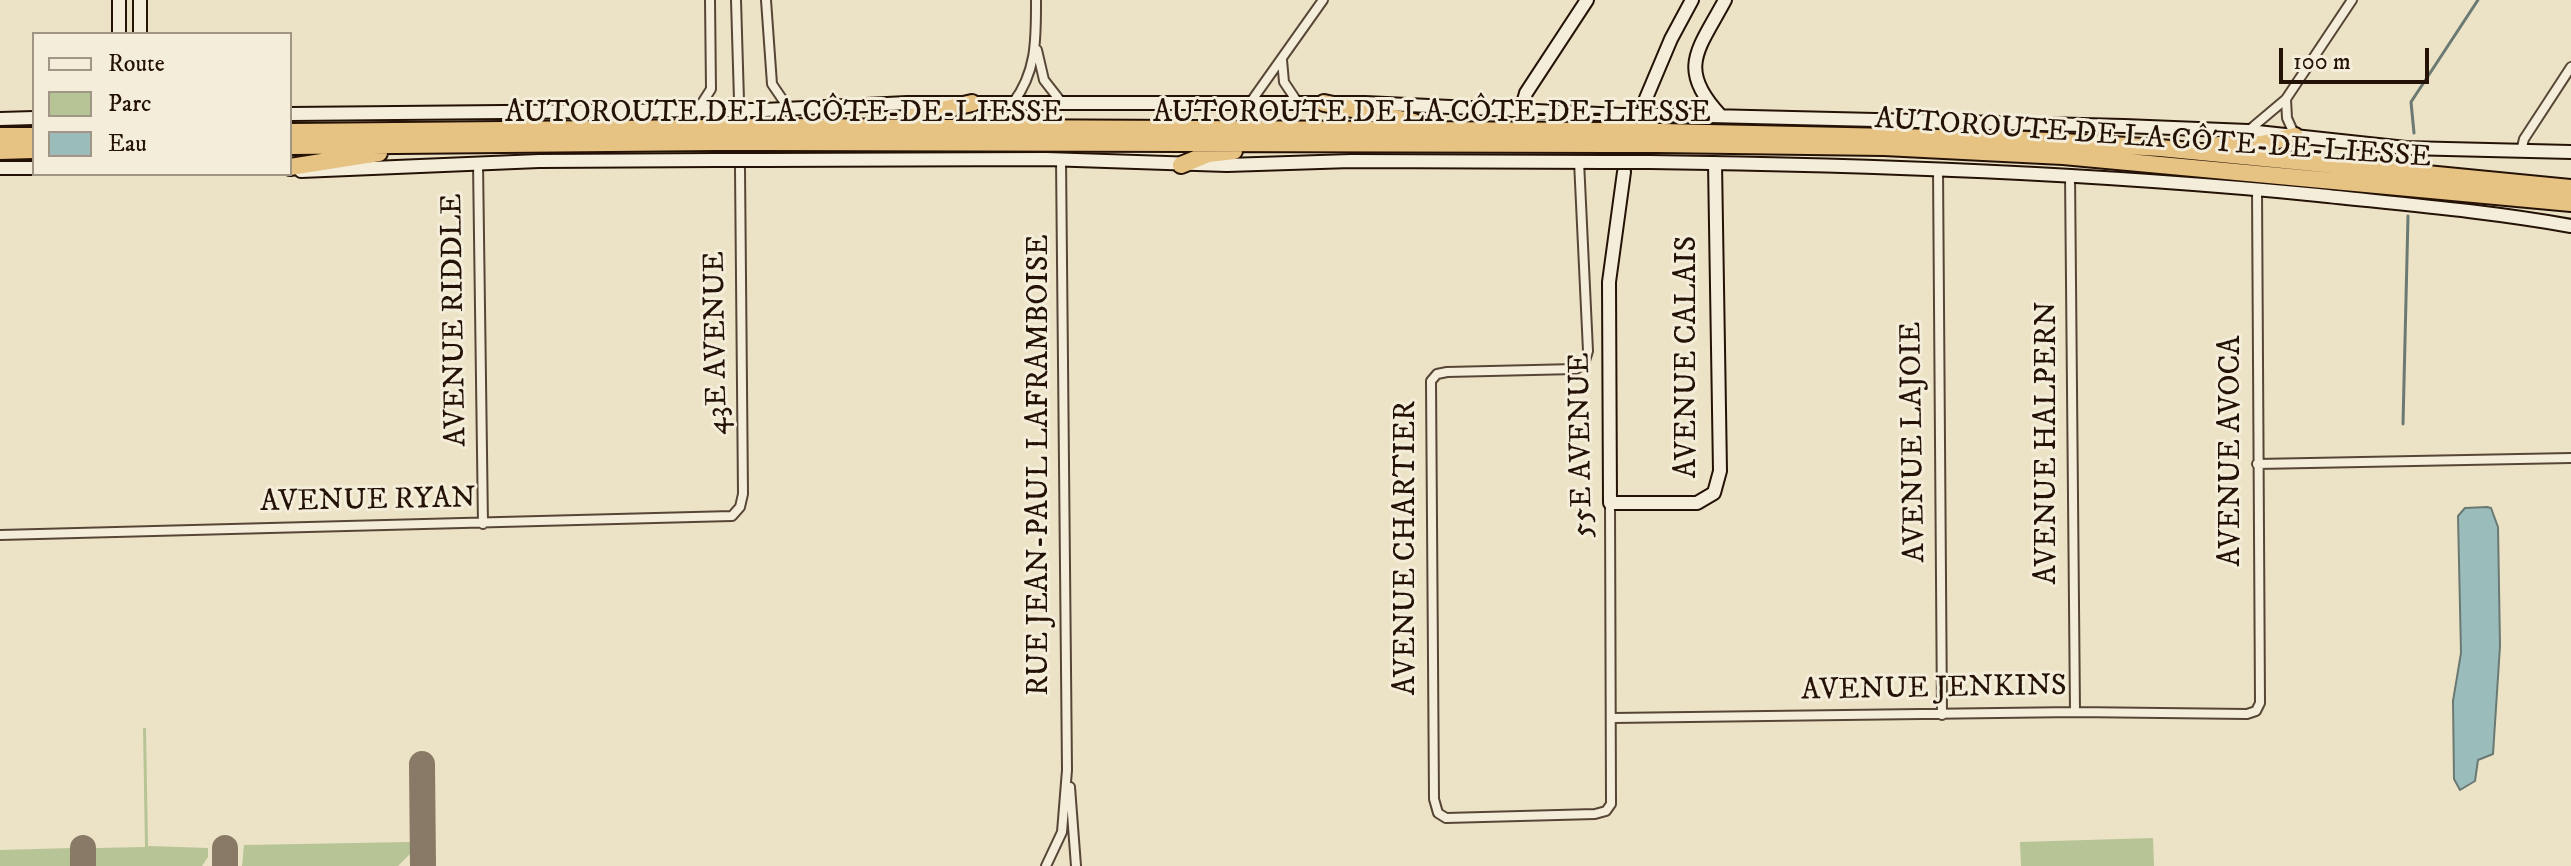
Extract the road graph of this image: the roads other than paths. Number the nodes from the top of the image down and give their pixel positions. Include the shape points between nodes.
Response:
1 (119, 0) edge
2 (140, 0) edge
3 (710, 0) edge
4 (736, 0) edge
5 (766, 0) edge
6 (1036, 0) edge
7 (1323, 0) edge
8 (1587, 0) edge
9 (1692, 0) edge
10 (1725, 0) edge
11 (2352, 0) edge
12 (119, 32) edge
13 (140, 32) edge
14 (1036, 46) junction
15 (1282, 60) junction
16 (2571, 67) edge
17 (2286, 99) junction
18 (739, 100) dead end
19 (972, 103) junction
20 (1013, 103) junction
21 (1062, 103) junction
22 (1250, 103) junction
23 (1298, 103) junction
24 (1324, 103) junction
25 (1644, 103) dead end
26 (789, 109) junction
27 (697, 111) junction
28 (1521, 111) junction
29 (292, 114) edge
30 (1720, 115) junction
31 (32, 118) edge
32 (0, 119) edge
33 (841, 127) junction
34 (1451, 130) junction
35 (1616, 130) junction
36 (2248, 131) junction
37 (292, 132) edge
38 (716, 135) junction
39 (764, 135) junction
40 (0, 136) edge
41 (32, 136) edge
42 (2295, 136) junction
43 (1658, 138) junction
44 (1293, 143) junction
45 (430, 145) junction
46 (292, 146) edge
47 (2160, 148) junction
48 (32, 150) edge
49 (0, 151) edge
50 (2521, 151) junction
51 (2571, 152) edge
52 (1061, 159) junction
53 (1579, 161) junction
54 (478, 163) junction
55 (1715, 163) junction
56 (1181, 165) junction
57 (0, 168) edge
58 (32, 168) edge
59 (1938, 168) junction
60 (292, 169) edge
61 (292, 169) edge
62 (740, 169) dead end
63 (1624, 172) dead end
64 (2070, 174) junction
65 (2257, 189) junction
66 (2568, 199) edge
67 (2571, 226) edge
68 (2571, 458) edge
69 (2257, 464) junction
70 (1610, 503) junction
71 (735, 514) joint
72 (483, 524) junction
73 (0, 535) edge
74 (2256, 711) joint
75 (2075, 712) junction
76 (1942, 715) junction
77 (1613, 718) junction
78 (1067, 770) junction
79 (1046, 866) edge
80 (1076, 866) edge

1 - 12 main road
2 - 13 main road
3 - 27 street via 711,89
4 - 18 street
5 - 26 street via 772,84
6 - 14 street
7 - 15 street
8 - 28 main road via 1526,93
9 - 25 main road
10 - 30 main road via 1696,53 1693,71 1699,91
11 - 17 street
14 - 20 street via 1029,79
14 - 21 street via 1044,80
15 - 22 street
15 - 23 street via 1284,82
16 - 50 street
17 - 36 street
17 - 42 street
19 - 20 main road
19 - 26 main road
19 - 33 highway via 932,115
20 - 21 main road
21 - 22 main road
22 - 23 main road
23 - 24 main road
24 - 28 main road
24 - 34 highway
26 - 27 main road, bridge
27 - 29 main road
28 - 35 main road
30 - 35 main road, bridge via 1668,115
30 - 36 main road
31 - 32 main road
33 - 34 highway, AUTOROUTE DE LA CÔTE-DE-LIESSE
33 - 39 highway, AUTOROUTE DE LA CÔTE-DE-LIESSE
34 - 35 highway, AUTOROUTE DE LA CÔTE-DE-LIESSE
35 - 43 highway, AUTOROUTE DE LA CÔTE-DE-LIESSE, bridge
35 - 44 highway, AUTOROUTE DE LA CÔTE-DE-LIESSE
36 - 42 main road
37 - 38 highway, AUTOROUTE DE LA CÔTE-DE-LIESSE
38 - 39 highway, AUTOROUTE DE LA CÔTE-DE-LIESSE, bridge
38 - 45 highway, AUTOROUTE DE LA CÔTE-DE-LIESSE
39 - 44 highway, AUTOROUTE DE LA CÔTE-DE-LIESSE
40 - 41 highway
42 - 47 highway via 2262,144
42 - 50 main road via 2391,147
43 - 47 highway, AUTOROUTE DE LA CÔTE-DE-LIESSE via 1934,136
43 - 66 highway, AUTOROUTE DE LA CÔTE-DE-LIESSE via 2063,156
44 - 56 highway via 1208,154
45 - 46 highway, AUTOROUTE DE LA CÔTE-DE-LIESSE
45 - 60 highway
47 - 66 highway, AUTOROUTE DE LA CÔTE-DE-LIESSE
48 - 49 highway
50 - 51 main road
52 - 54 main road, bridge
52 - 56 main road
52 - 78 street, RUE JEAN-PAUL LAFRAMBOISE
53 - 55 main road, bridge
53 - 56 main road
53 - 77 street, AVENUE CHARTIER via 1588,351 1584,364 1576,369 1447,372 1431,381 1436,809 1452,819 1603,813 1613,794
54 - 61 main road
54 - 72 street, AVENUE RIDDLE
55 - 59 main road
55 - 70 main road, AVENUE CALAIS via 1718,487 1697,503
57 - 58 main road
59 - 64 main road
59 - 76 street, AVENUE LAJOIE
62 - 71 street, 43E AVENUE via 743,494
63 - 70 main road, 55E AVENUE via 1608,305
64 - 65 main road
64 - 75 street, AVENUE HALPERN
65 - 67 main road
65 - 69 street, AVENUE AVOCA
68 - 69 street
69 - 74 street, AVENUE AVOCA
70 - 77 street, 55E AVENUE
71 - 72 street, AVENUE RYAN
72 - 73 street, AVENUE RYAN
74 - 75 street, AVENUE JENKINS
75 - 76 street, AVENUE JENKINS
76 - 77 street, AVENUE JENKINS
78 - 79 street, RUE JEAN-PAUL LAFRAMBOISE via 1062,832
78 - 80 street, RUE JEAN-PAUL LAFRAMBOISE

